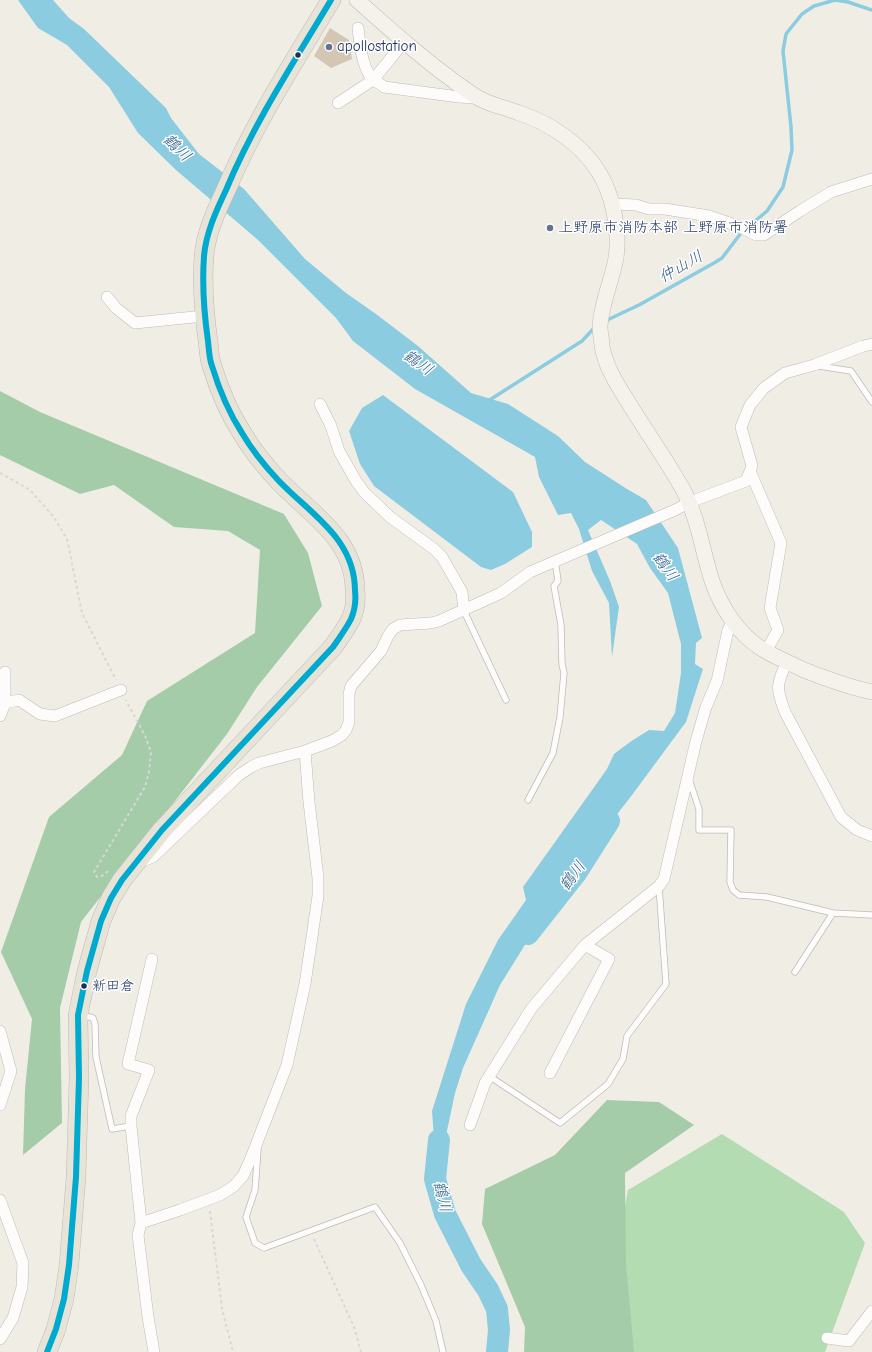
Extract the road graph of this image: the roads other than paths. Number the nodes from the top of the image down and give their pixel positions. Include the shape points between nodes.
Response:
1 (331, 0) edge
2 (357, 0) edge
3 (358, 28) dead end
4 (404, 42) junction
5 (373, 80) junction
6 (477, 98) junction
7 (338, 103) dead end
8 (872, 178) edge
9 (613, 204) junction
10 (107, 297) dead end
11 (204, 316) junction
12 (872, 344) edge
13 (814, 365) junction
14 (872, 402) edge
15 (320, 404) dead end
16 (750, 471) junction
17 (690, 502) junction
18 (555, 560) junction
19 (464, 611) junction
20 (733, 621) junction
21 (766, 651) junction
22 (787, 662) junction
23 (5, 672) dead end
24 (121, 690) dead end
25 (872, 692) edge
26 (506, 700) dead end
27 (4, 702) junction
28 (0, 716) edge
29 (305, 751) junction
30 (688, 778) junction
31 (528, 800) dead end
32 (872, 836) edge
33 (133, 864) junction
34 (660, 886) junction
35 (833, 912) junction
36 (872, 915) edge
37 (585, 945) junction
38 (152, 959) dead end
39 (794, 972) dead end
40 (78, 1015) junction
41 (0, 1031) edge
42 (550, 1073) dead end
43 (489, 1076) junction
44 (0, 1105) edge
45 (470, 1125) dead end
46 (131, 1126) junction
47 (259, 1135) junction
48 (0, 1200) edge
49 (141, 1222) junction
50 (872, 1311) edge
51 (827, 1338) dead end
52 (0, 1339) edge
53 (47, 1352) edge
54 (154, 1352) edge
55 (443, 1352) edge

1 - 11 highway via 235,167 213,219 204,255
2 - 4 street
3 - 5 street via 362,53
4 - 5 street
4 - 6 street
5 - 6 street via 384,87 459,98
5 - 7 street
6 - 9 street via 533,118 567,138 586,154 600,173
8 - 9 street via 831,192 764,235 756,235 709,216
9 - 17 street via 616,256 600,328 605,360
10 - 11 street via 116,308 135,322
11 - 33 highway via 211,365 225,402 260,460 323,523 346,551 353,568 355,608 351,620 333,647
12 - 13 street
13 - 14 lane via 851,371
13 - 16 street via 785,373 764,388 750,405 741,427 752,466
15 - 19 street via 339,451 356,481 385,512 442,557 462,592
16 - 17 street via 746,481
16 - 21 street via 781,543 770,608 778,630
17 - 18 street
17 - 20 street via 714,584 722,604
18 - 19 street via 530,572 501,593
18 - 31 lane via 558,581 554,586 561,625 564,673 560,717 553,753
19 - 26 lane
19 - 29 street via 440,621 400,625 393,629 381,651 351,686 349,722 346,730 332,741
20 - 21 street via 753,642
20 - 30 street via 728,630 718,681 706,707 696,741
21 - 22 street
22 - 25 street via 827,679
22 - 32 street via 778,695 785,712 841,817 857,830
23 - 27 street
24 - 27 street via 55,716 40,714 19,700
27 - 28 street
29 - 33 street via 250,767 153,857
29 - 47 street via 318,896 305,984 287,1065
30 - 34 street via 664,879
30 - 35 lane via 699,809 699,830 731,830 730,882 733,890 739,895 767,897
33 - 40 highway via 111,898 101,921
34 - 37 street
34 - 43 lane via 666,984 627,1036 623,1059 608,1084 560,1123
35 - 36 lane
35 - 39 lane
37 - 42 street via 609,960
37 - 43 street via 531,1009
38 - 46 street via 128,1064 149,1070 131,1116
40 - 46 lane via 93,1018 95,1024 96,1058 112,1129
40 - 53 highway via 76,1177 69,1266 64,1299
41 - 44 street via 11,1071
43 - 45 street
46 - 49 street
47 - 49 street via 243,1176 234,1186 209,1200
47 - 55 lane via 254,1190 246,1217 255,1243 264,1248 375,1207 400,1243 421,1285 436,1321
48 - 52 street via 23,1263 22,1287 12,1318
49 - 54 street via 138,1235
50 - 51 street via 849,1341

